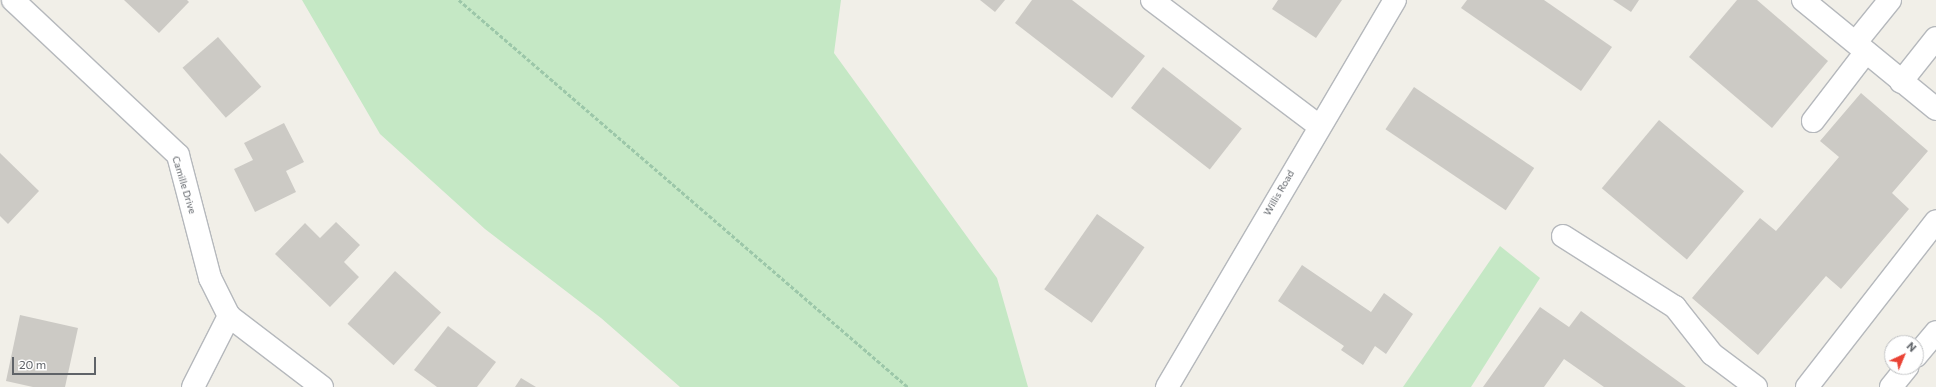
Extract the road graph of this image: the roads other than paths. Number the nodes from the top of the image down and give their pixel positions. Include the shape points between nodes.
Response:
1 (13, 0) edge
2 (1152, 0) edge
3 (1395, 0) edge
4 (1803, 0) edge
5 (1890, 0) edge
6 (1936, 38) edge
7 (1861, 47) junction
8 (1902, 82) junction
9 (1936, 109) edge
10 (1813, 120) dead end
11 (1318, 125) junction
12 (1936, 221) edge
13 (1563, 236) dead end
14 (229, 316) junction
15 (1936, 332) edge
16 (1924, 346) edge
17 (1901, 375) edge
18 (194, 387) edge
19 (322, 387) edge
20 (1167, 387) edge
21 (1756, 387) edge
22 (1807, 387) edge
23 (1891, 387) edge

1 - 14 street, Camille Drive via 178,155 210,278
2 - 11 street
3 - 11 street, Willis Road
4 - 7 street
5 - 7 street
6 - 8 street
7 - 8 street
7 - 10 street
8 - 9 street
11 - 20 street, Willis Road
12 - 22 street
13 - 21 street via 1675,307 1712,354
14 - 18 street
14 - 19 street, Camille Drive
15 - 16 street
17 - 23 street

